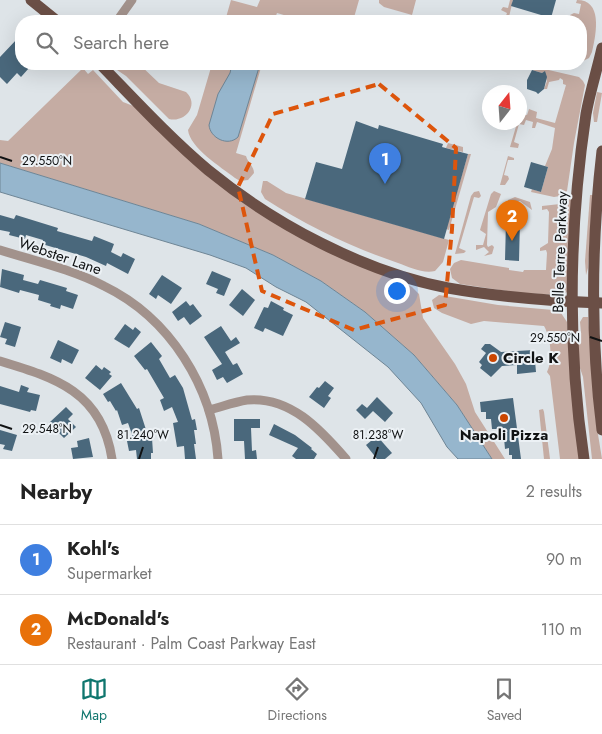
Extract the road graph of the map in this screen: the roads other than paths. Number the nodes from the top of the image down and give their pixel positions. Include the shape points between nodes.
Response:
1 (31, 0) edge
2 (132, 0) edge
3 (50, 15) edge
4 (121, 15) edge
5 (602, 48) edge
6 (106, 70) edge
7 (602, 151) edge
8 (0, 250) edge
9 (571, 302) junction
10 (597, 303) edge
11 (0, 361) edge
12 (209, 410) junction
13 (602, 430) edge
14 (112, 459) edge
15 (218, 459) edge
16 (346, 459) edge
17 (584, 459) edge

1 - 3 main road
2 - 4 street
5 - 9 main road, Belle Terre Parkway via 587,113 580,167
6 - 9 main road via 208,170 258,207 311,238 368,264 440,286 502,297
7 - 10 main road via 595,224
8 - 12 street, Webster Lane via 86,277 134,304 180,351
9 - 10 main road
9 - 17 main road, Belle Terre Parkway via 576,401
10 - 13 main road via 595,365
11 - 14 street via 48,376 79,395 101,424
12 - 15 street, Webster Lane
12 - 16 street via 249,400 282,405 308,420

